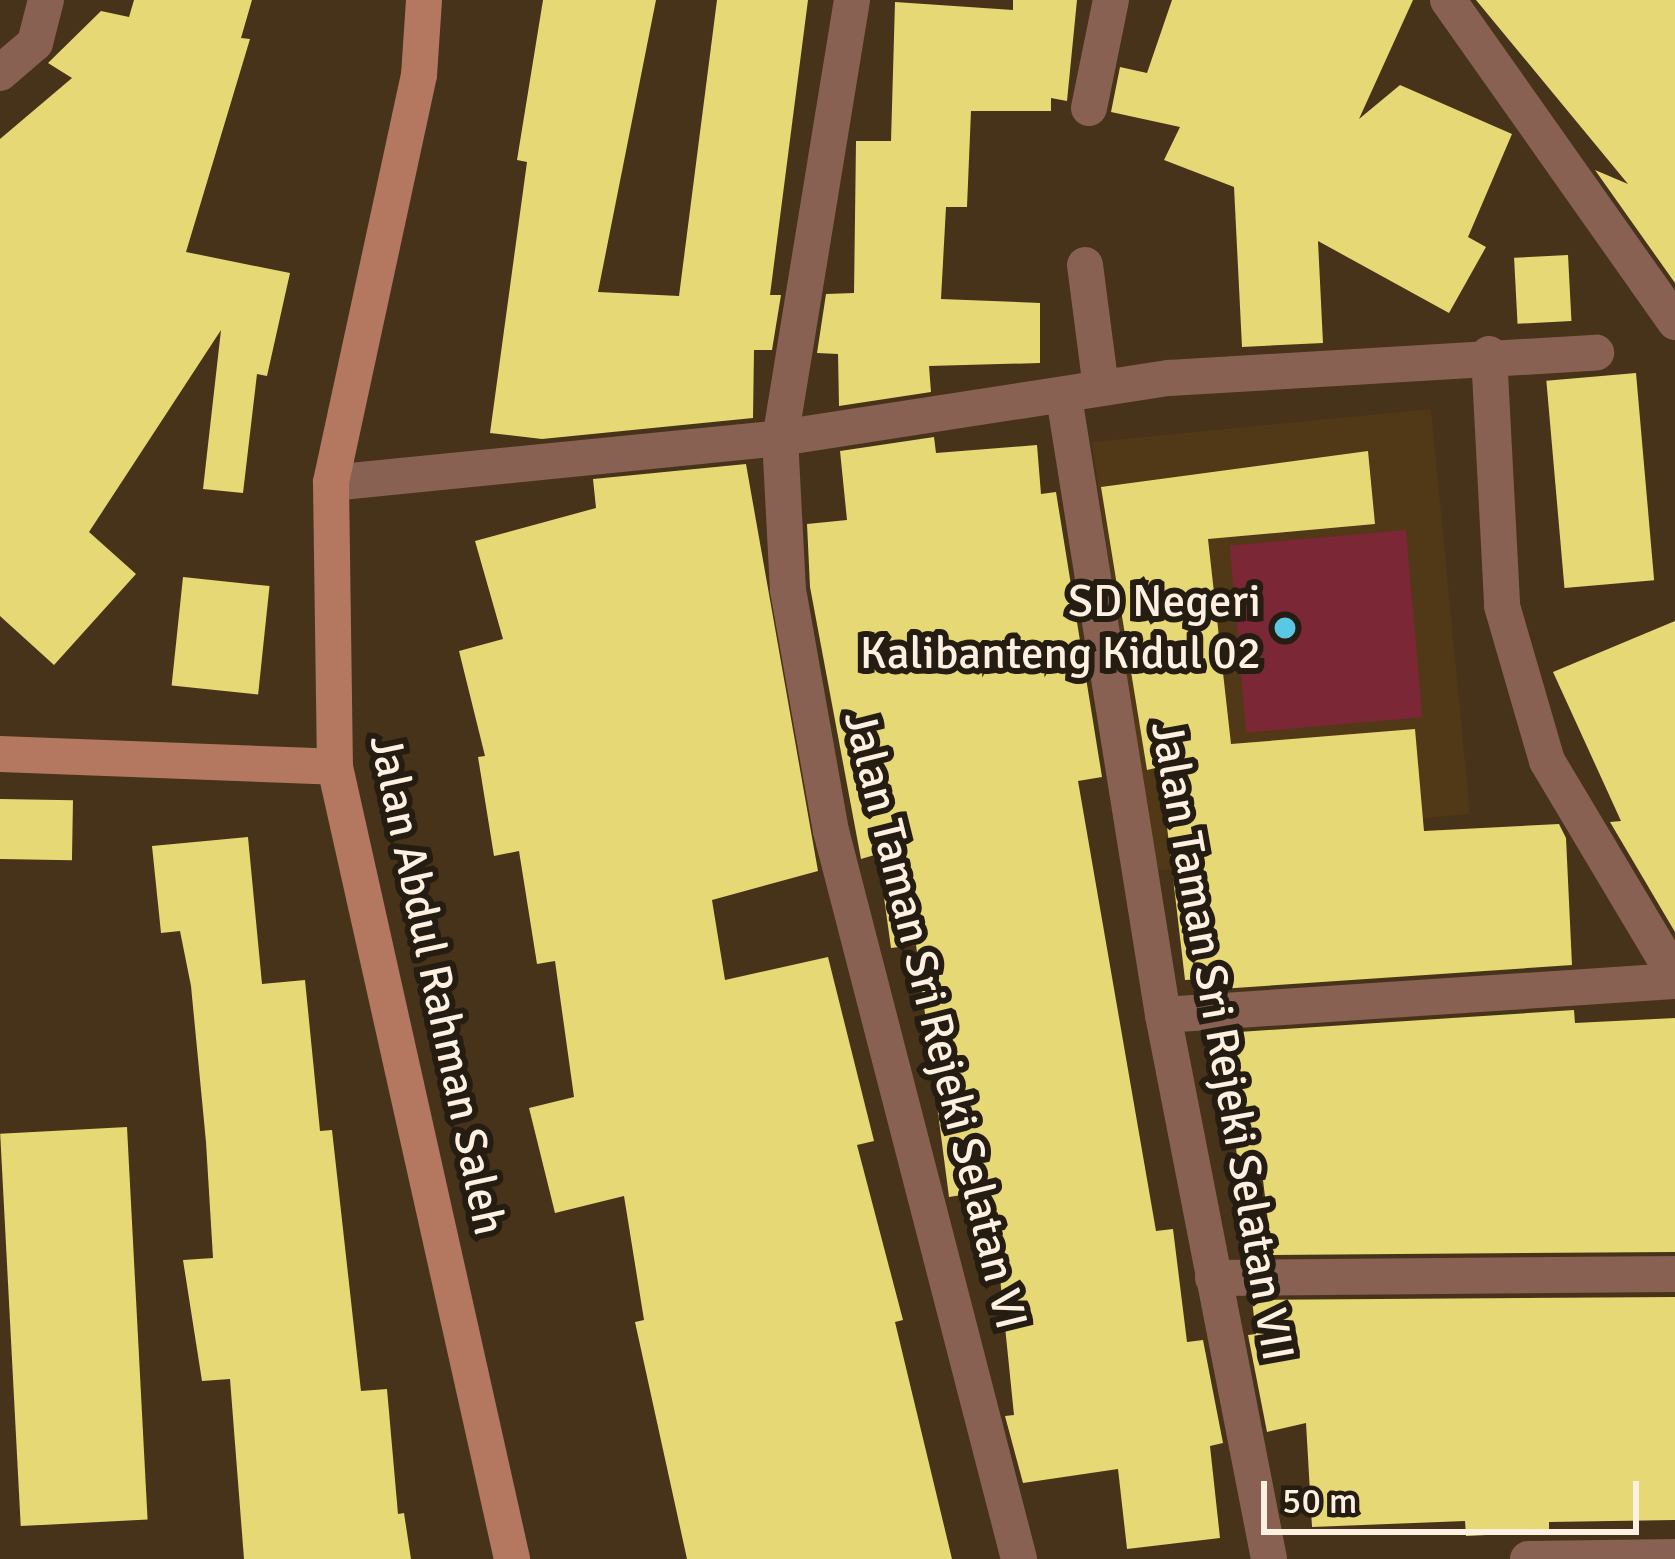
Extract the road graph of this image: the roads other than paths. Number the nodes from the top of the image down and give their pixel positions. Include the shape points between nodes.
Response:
1 (46, 0) edge
2 (424, 0) edge
3 (852, 0) edge
4 (1111, 0) edge
5 (1448, 0) edge
6 (0, 73) edge
7 (1089, 108) dead end
8 (1085, 265) dead end
9 (1675, 322) edge
10 (1595, 353) dead end
11 (1489, 354) junction
12 (1101, 388) junction
13 (1064, 398) junction
14 (780, 438) junction
15 (331, 483) junction
16 (0, 754) edge
17 (335, 767) junction
18 (1675, 979) edge
19 (1163, 1015) junction
20 (1675, 1274) edge
21 (1213, 1278) junction
22 (1675, 1557) edge
23 (512, 1559) edge
24 (1019, 1559) edge
25 (1269, 1559) edge
26 (1528, 1559) edge

1 - 6 street via 35,43
2 - 15 street, Jalan Abdul Rahman Saleh via 418,74
3 - 14 street, Jalan Taman Sri Rejeki Selatan VI
4 - 7 street
5 - 9 street
8 - 12 street
10 - 11 street
11 - 12 street
11 - 18 street via 1502,606 1547,761
12 - 13 street
13 - 14 street
13 - 19 street, Jalan Taman Sri Rejeki Selatan VII
14 - 15 street
14 - 24 street, Jalan Taman Sri Rejeki Selatan VI via 788,590 831,831
15 - 17 street, Jalan Abdul Rahman Saleh
16 - 17 street
17 - 23 street, Jalan Abdul Rahman Saleh
18 - 19 street
19 - 21 street, Jalan Taman Sri Rejeki Selatan VII
20 - 21 street
21 - 25 street, Jalan Taman Sri Rejeki Selatan VII
22 - 26 street

